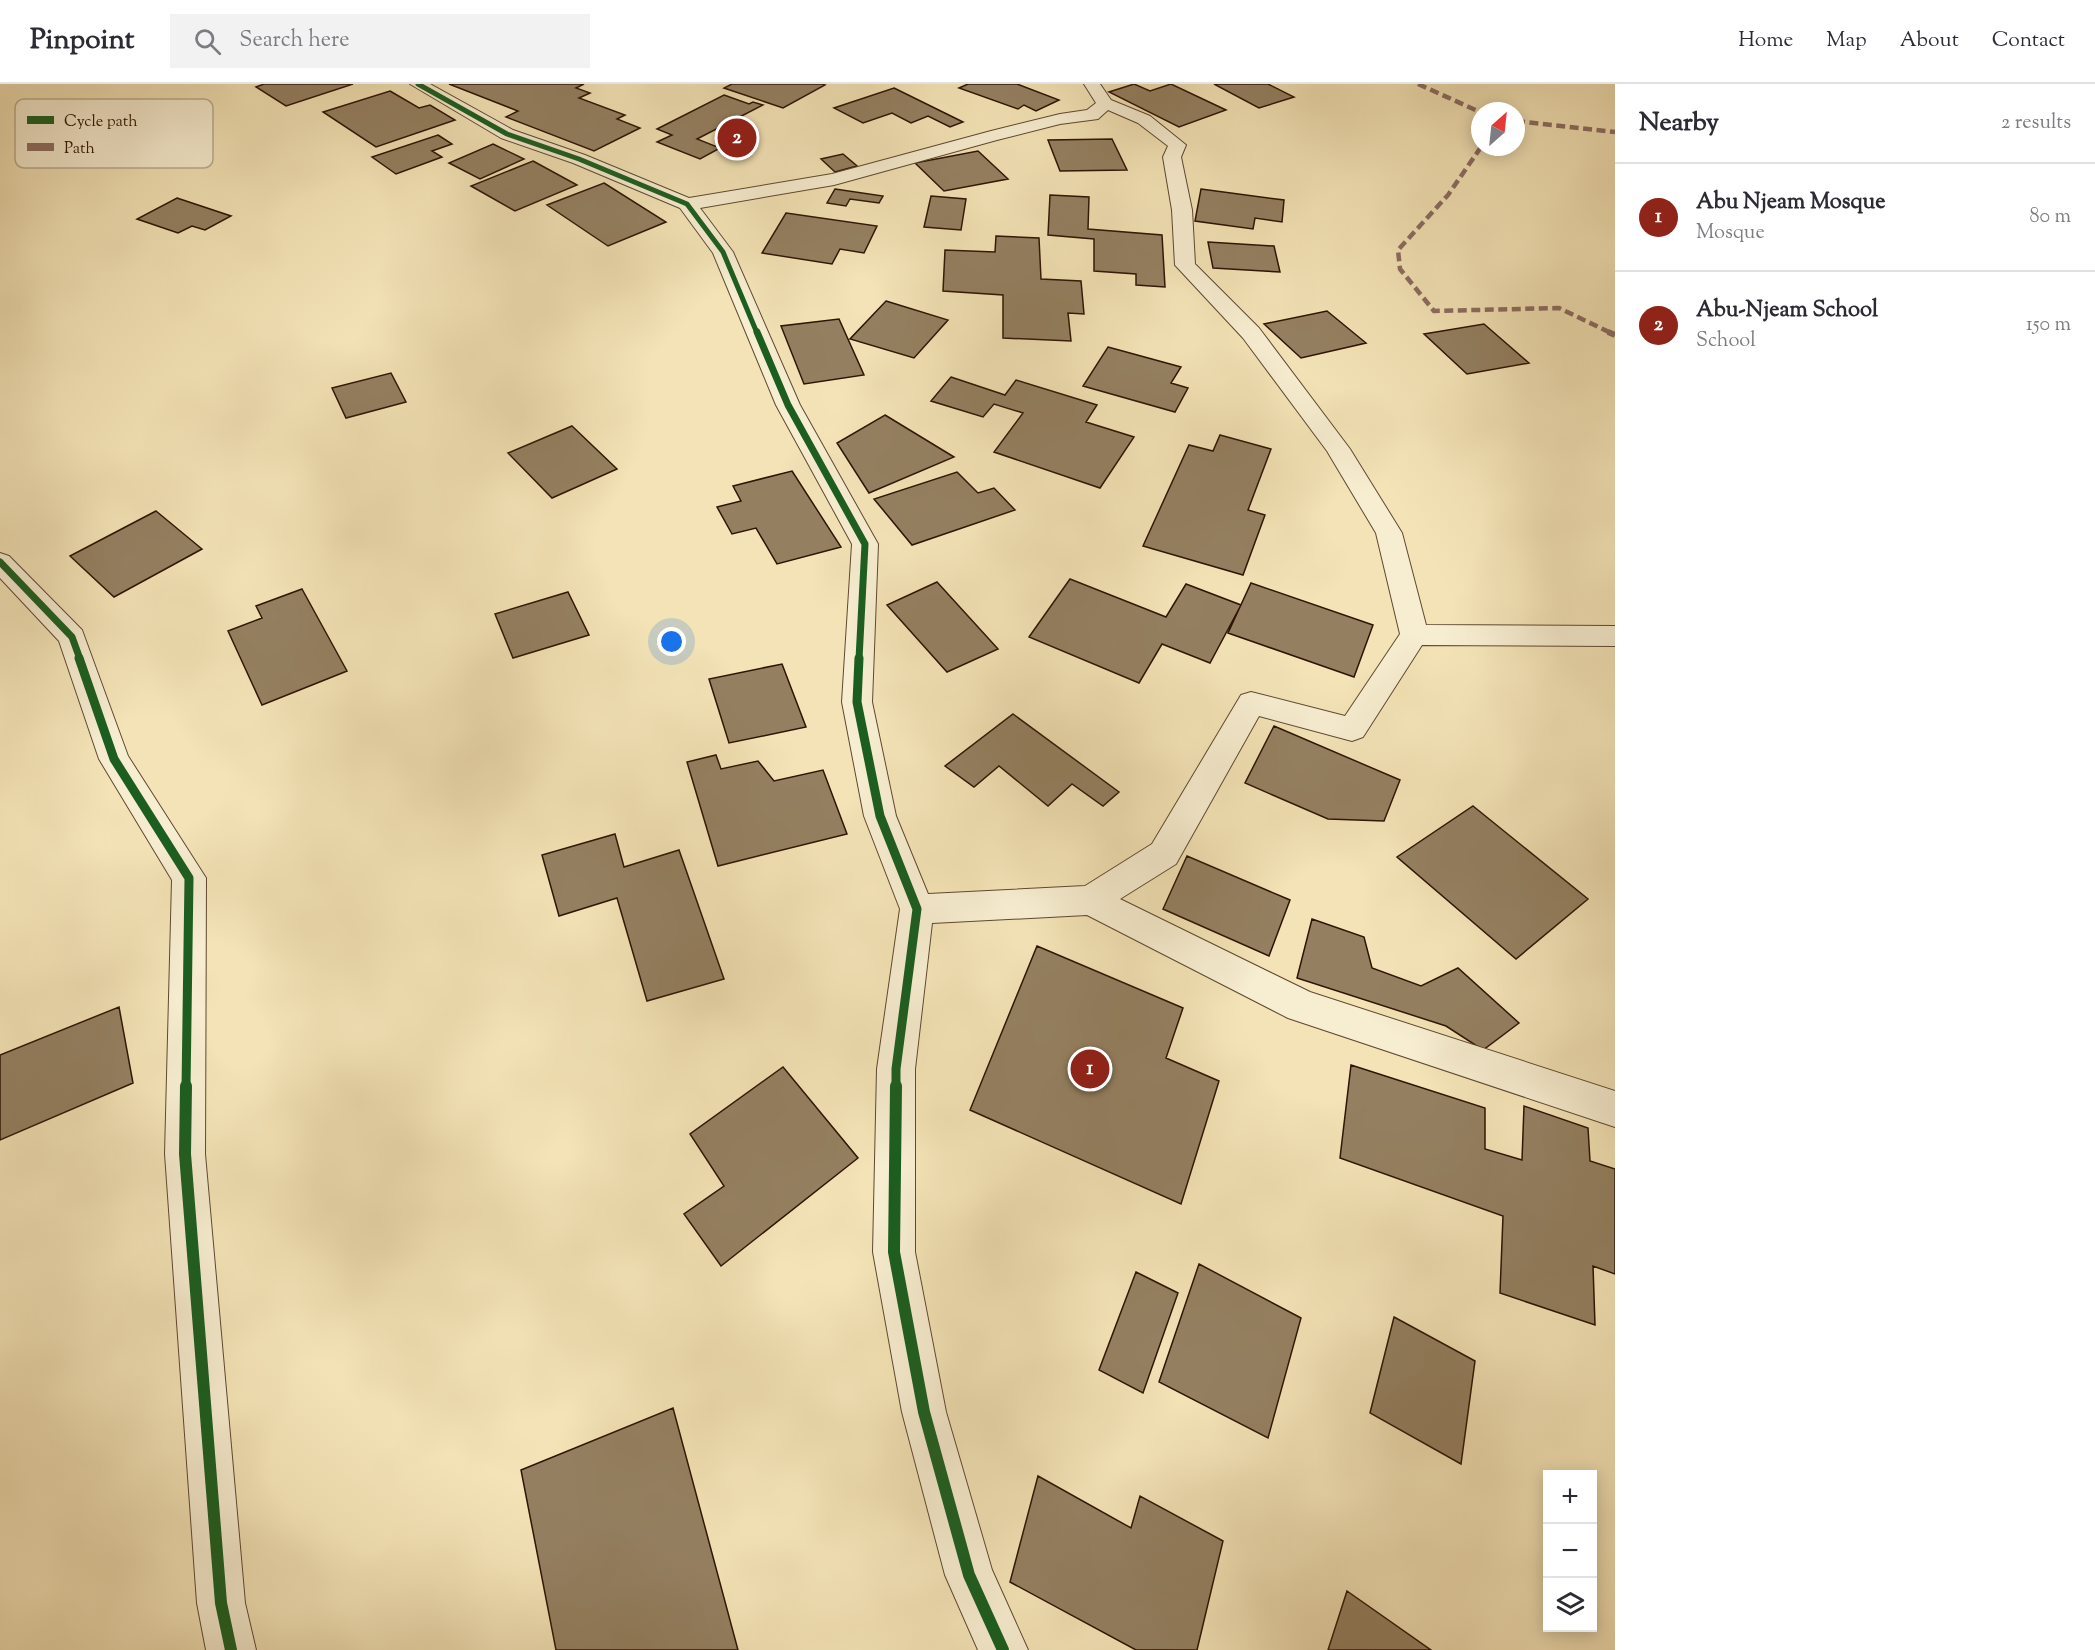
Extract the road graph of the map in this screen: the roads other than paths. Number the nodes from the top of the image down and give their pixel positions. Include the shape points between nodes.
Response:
1 (418, 84) edge
2 (1092, 84) edge
3 (1105, 104) junction
4 (687, 204) junction
5 (0, 562) edge
6 (1414, 635) junction
7 (1615, 636) edge
8 (1089, 900) junction
9 (917, 909) junction
10 (1615, 1109) edge
11 (231, 1650) edge
12 (1003, 1650) edge

1 - 4 street via 507,134
2 - 3 street
3 - 4 street via 1092,115 991,136 834,179
3 - 6 street via 1154,123 1178,145 1172,157 1182,210 1185,265 1251,333 1338,449 1389,533
4 - 9 street via 723,252 788,405 865,544 857,702 880,816
5 - 11 street via 72,637 114,759 189,878 185,1154 221,1603
6 - 7 street
6 - 8 street via 1352,729 1251,703 1164,855
8 - 9 street
8 - 10 street via 1301,1006
9 - 12 street via 896,1069 894,1252 933,1445 969,1575

